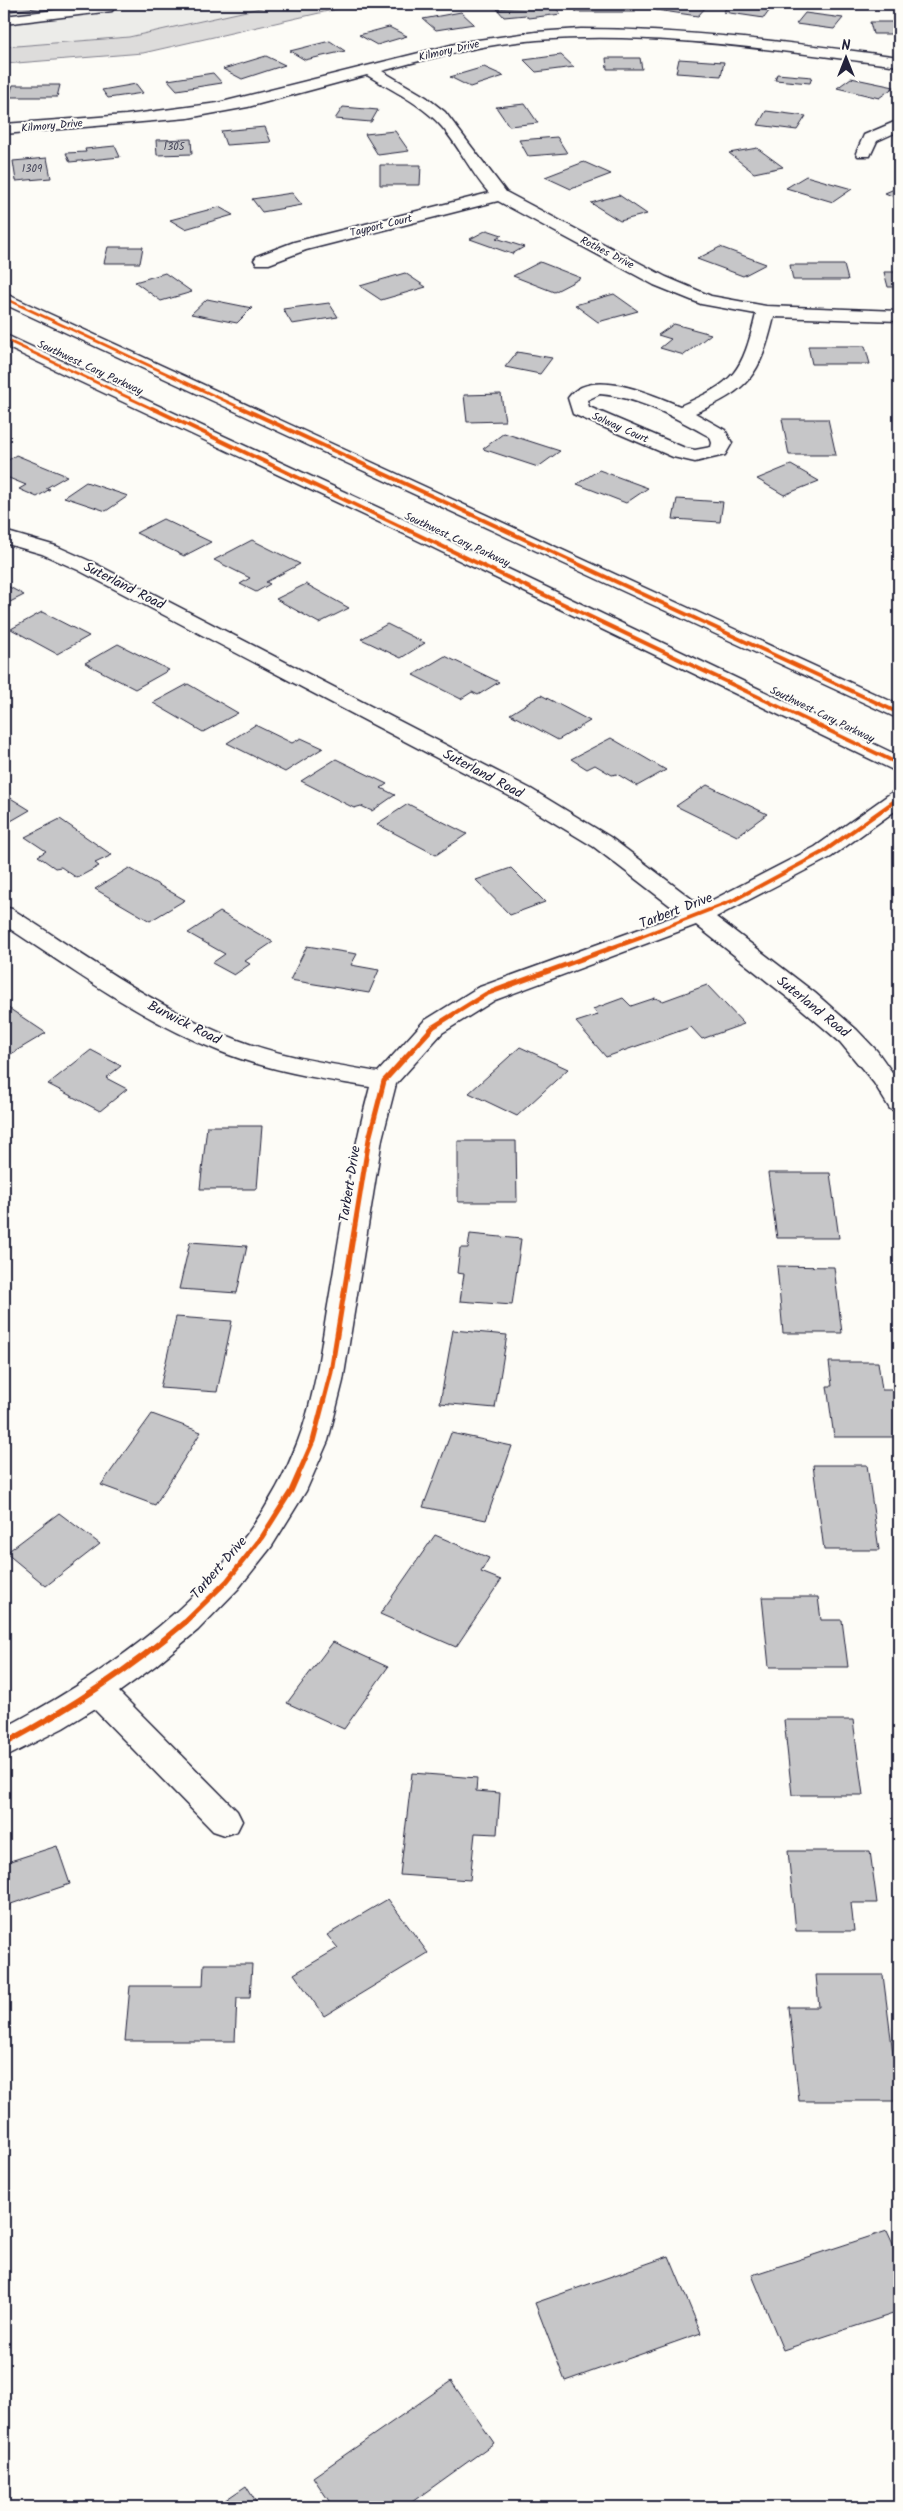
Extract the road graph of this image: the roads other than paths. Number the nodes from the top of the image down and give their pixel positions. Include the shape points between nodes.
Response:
1 (107, 8) dead end
2 (4, 20) edge
3 (899, 62) edge
4 (371, 71) junction
5 (899, 124) edge
6 (4, 130) edge
7 (864, 154) dead end
8 (500, 195) junction
9 (263, 260) dead end
10 (4, 298) edge
11 (766, 311) junction
12 (899, 316) edge
13 (4, 339) edge
14 (680, 414) junction
15 (4, 537) edge
16 (899, 712) edge
17 (899, 764) edge
18 (899, 798) edge
19 (4, 914) edge
20 (698, 916) junction
21 (384, 1081) junction
22 (899, 1103) edge
23 (98, 1692) junction
24 (4, 1744) edge
25 (224, 1820) dead end

1 - 2 street
3 - 4 street, Kilmory Drive via 667,35 591,33 479,44
4 - 6 street, Kilmory Drive via 247,102 191,112
4 - 8 street, Rothes Drive via 427,104 440,116
5 - 7 street via 870,138
8 - 9 street, Tayport Court via 300,246
8 - 11 street, Rothes Drive via 550,224 690,294
10 - 16 street
11 - 12 street, Rothes Drive
11 - 14 street via 757,351 743,378 726,393
13 - 17 street, Southwest Cary Parkway
14 - 14 street, Solway Court via 718,434 722,443 718,451 695,456 660,446 580,410 577,398 582,393 613,389
15 - 20 street, Suterland Road via 49,550 85,566 523,794 613,850
18 - 20 street, Tarbert Drive via 823,852
19 - 21 street, Burwick Road via 169,1018 230,1046 280,1061
20 - 21 street, Tarbert Drive via 486,994 433,1027
20 - 22 street, Suterland Road via 855,1042 876,1064
21 - 23 street, Tarbert Drive via 369,1139 327,1389 312,1442 296,1478 276,1516 241,1564 167,1638
23 - 24 street, Tarbert Drive via 53,1720
23 - 25 street

